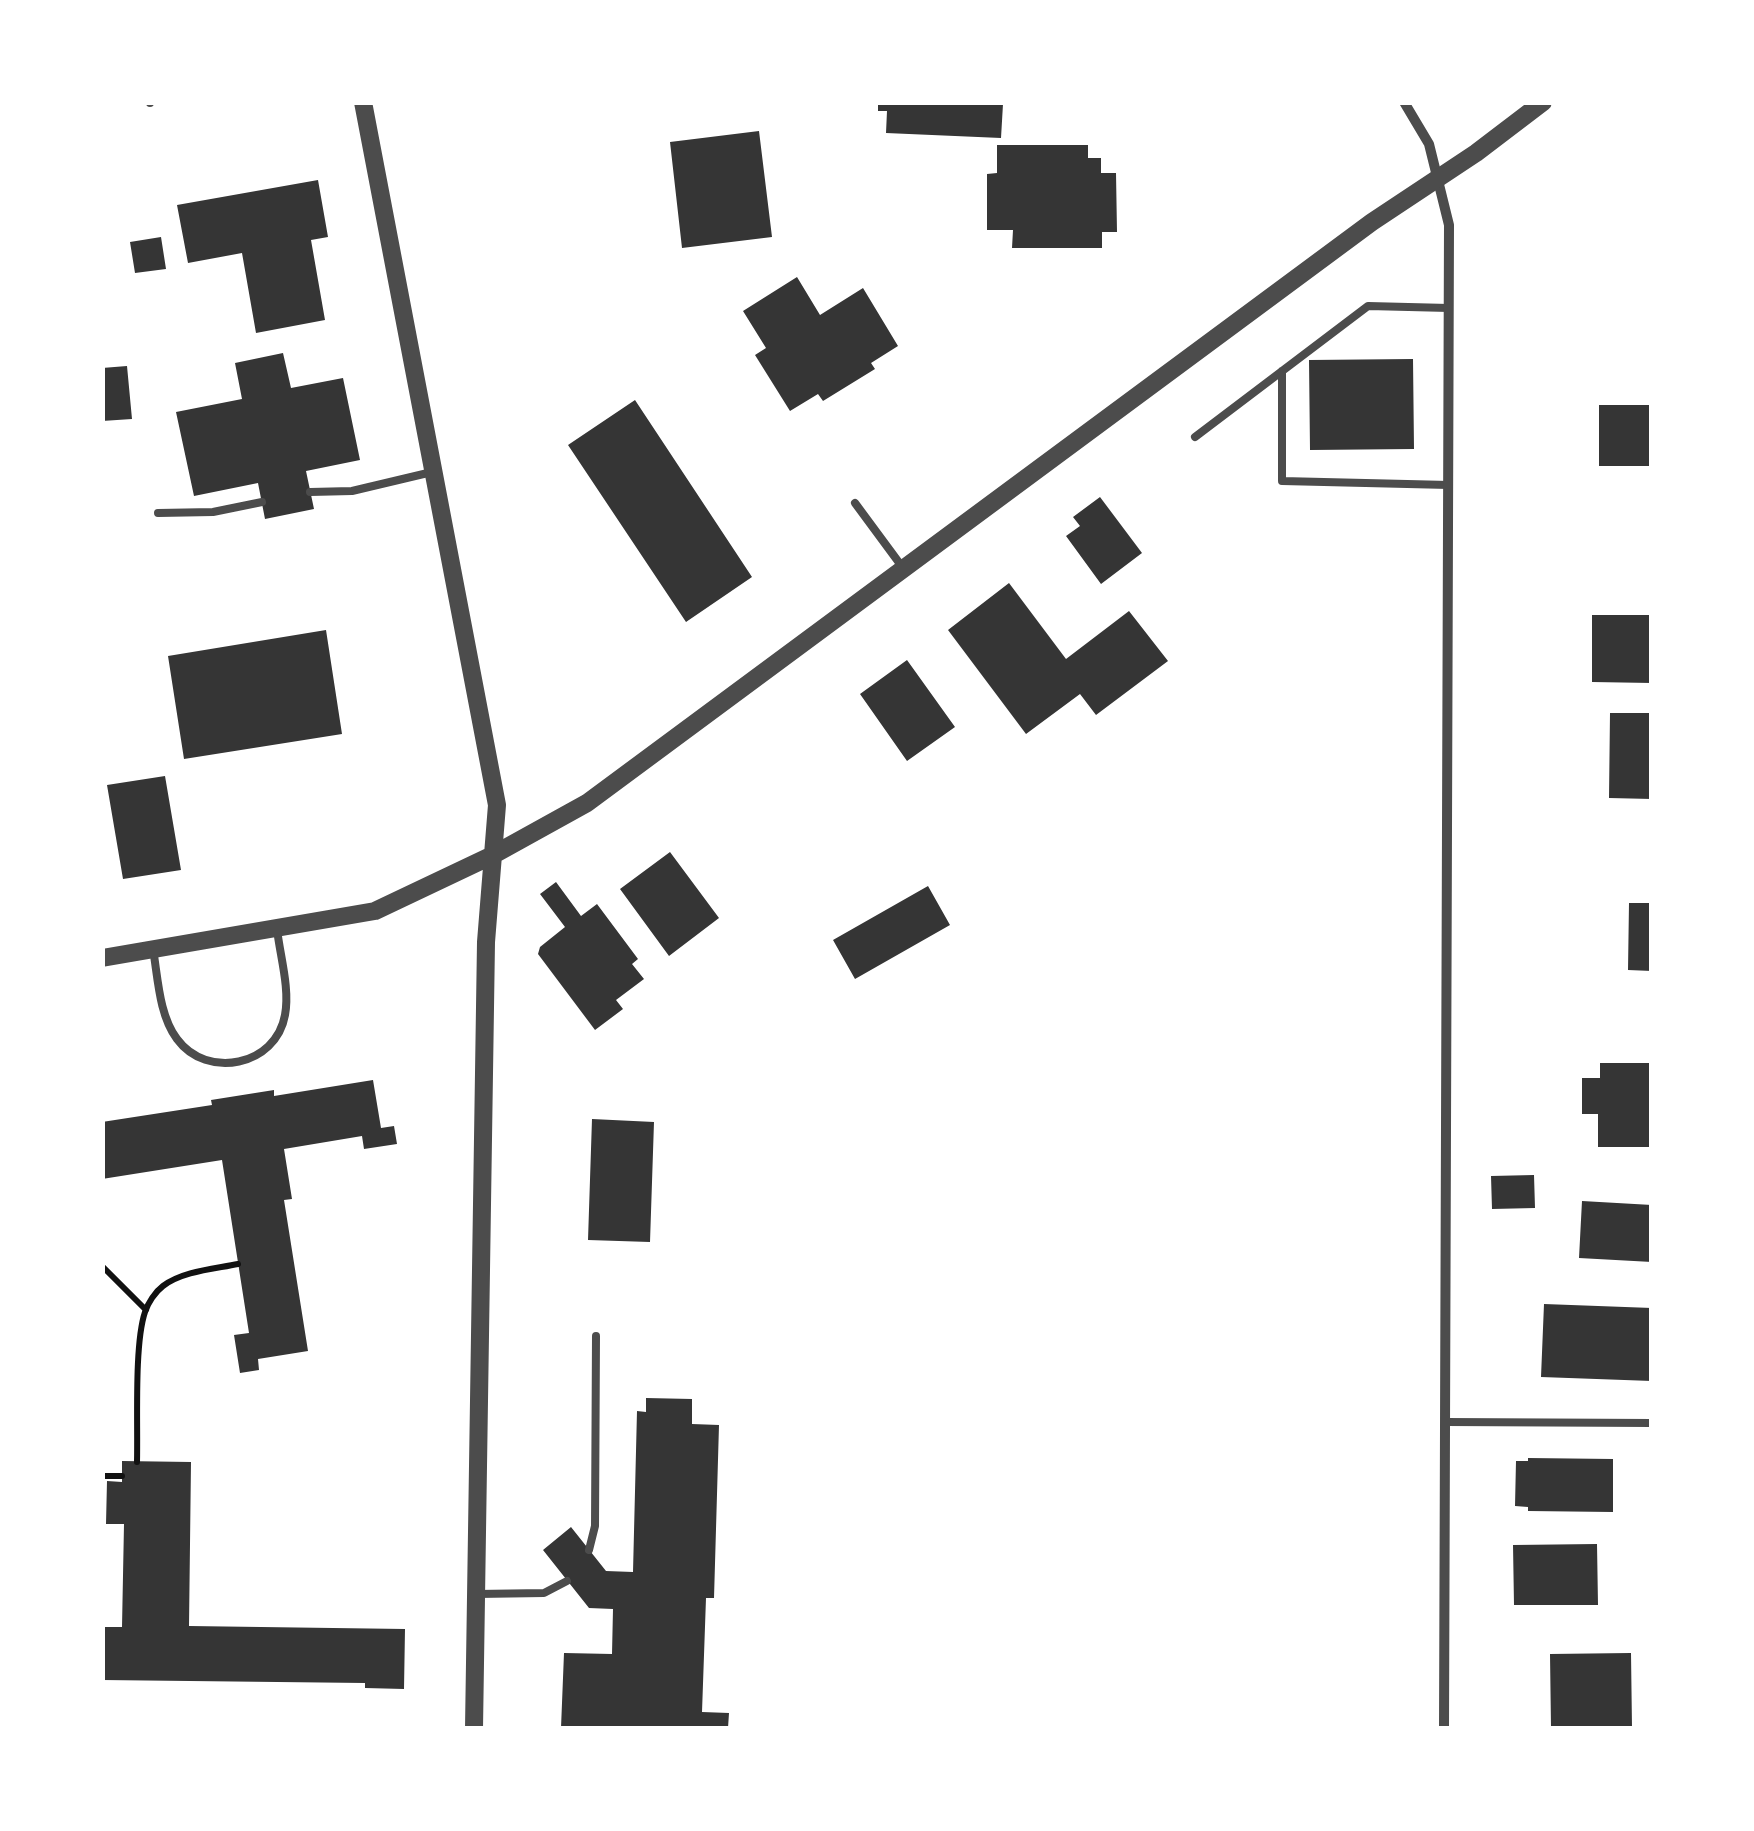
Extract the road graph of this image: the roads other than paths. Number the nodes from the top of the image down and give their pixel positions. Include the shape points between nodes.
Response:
1 (363, 102) edge
2 (1404, 102) edge
3 (1543, 102) edge
4 (1438, 179) junction
5 (1449, 308) junction
6 (1282, 371) junction
7 (1195, 437) dead end
8 (432, 472) junction
9 (1448, 486) junction
10 (310, 492) dead end
11 (262, 502) dead end
12 (855, 503) dead end
13 (158, 514) dead end
14 (904, 568) junction
15 (494, 855) junction
16 (276, 927) junction
17 (153, 949) junction
18 (102, 958) edge
19 (596, 1336) dead end
20 (1446, 1422) junction
21 (1652, 1423) edge
22 (588, 1550) dead end
23 (567, 1580) dead end
24 (477, 1594) junction
25 (474, 1728) edge
26 (1444, 1728) edge

1 - 8 street
2 - 4 street via 1429,144
3 - 4 street
4 - 5 street via 1449,226
4 - 14 street
5 - 6 lane via 1368,306
5 - 9 street
6 - 7 lane
6 - 9 lane via 1282,481
8 - 10 lane via 352,491
8 - 15 street via 498,805
9 - 20 street
11 - 13 lane
12 - 14 lane
14 - 15 street via 586,803
15 - 16 street via 375,911
15 - 24 street via 486,942
16 - 17 street
16 - 17 lane via 284,1021 264,1050 232,1064 203,1060 178,1042
17 - 18 street
19 - 22 lane via 595,1526
20 - 21 lane
20 - 26 street
23 - 24 lane via 544,1593
24 - 25 street

